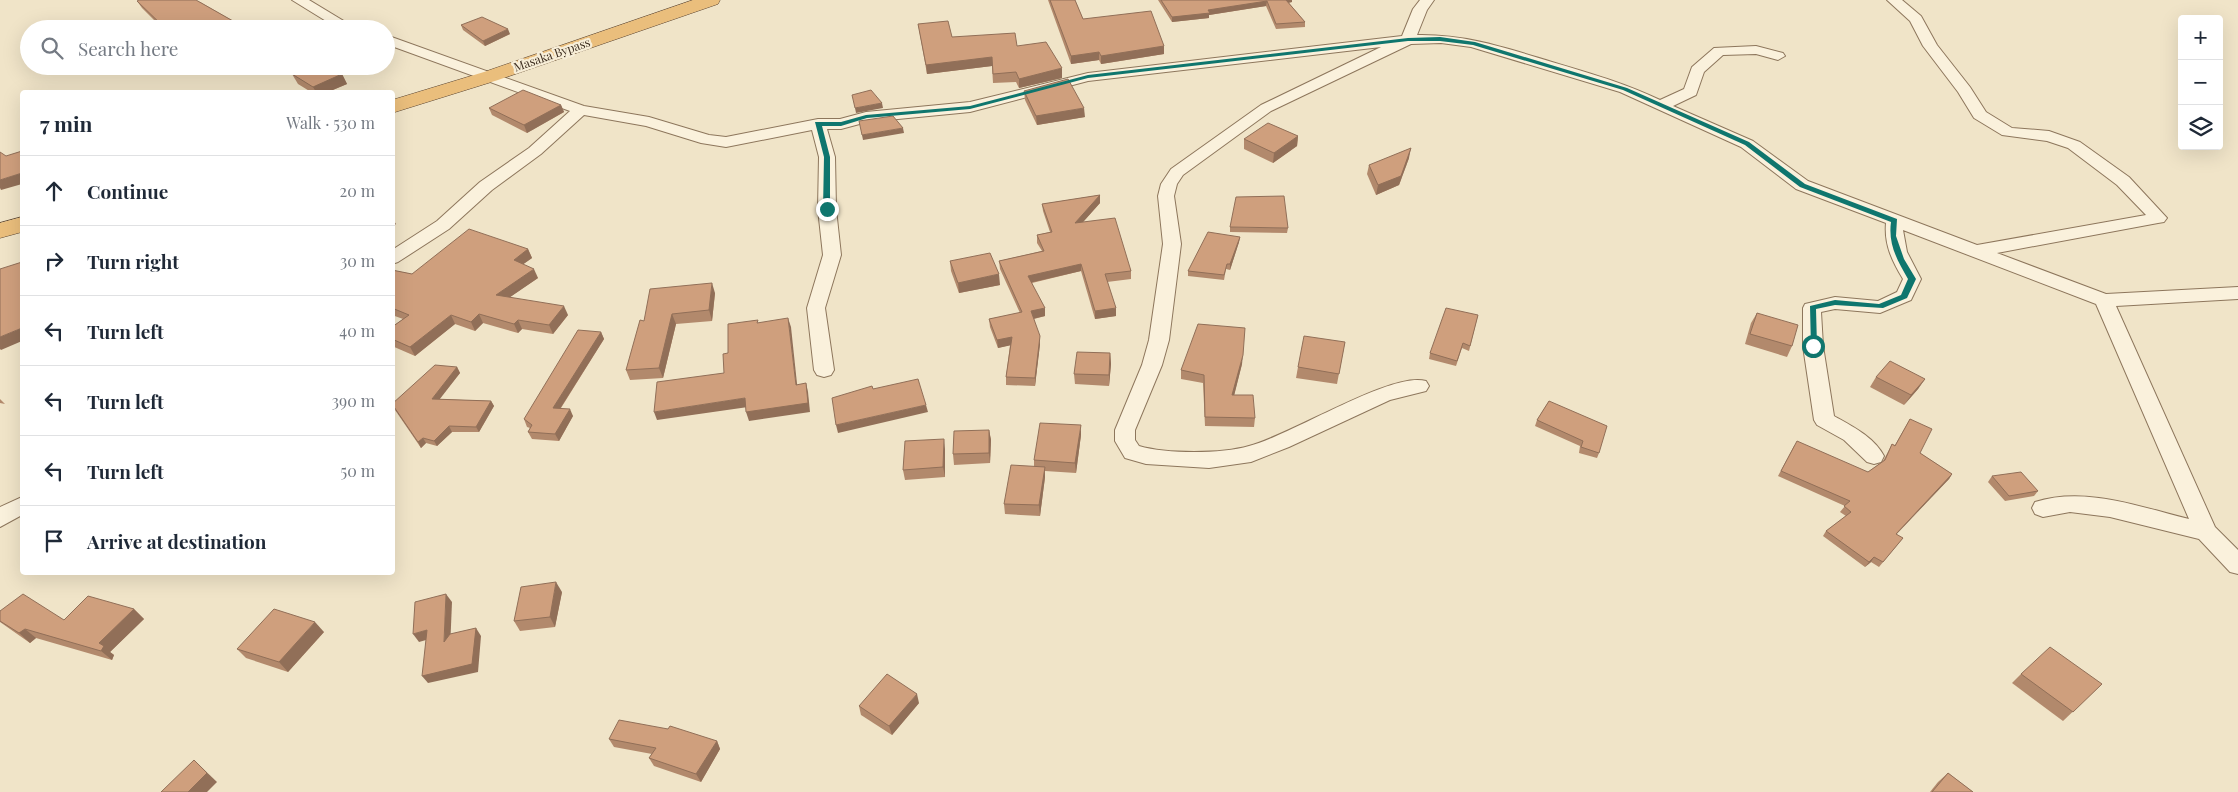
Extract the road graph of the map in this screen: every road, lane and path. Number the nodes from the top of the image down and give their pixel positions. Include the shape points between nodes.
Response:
1 (299, 0) edge
2 (711, 0) edge
3 (1427, 0) edge
4 (1894, 0) edge
5 (334, 20) edge
6 (1408, 40) junction
7 (395, 42) edge
8 (1778, 56) dead end
9 (491, 76) junction
10 (395, 106) edge
11 (1660, 106) junction
12 (581, 110) junction
13 (818, 124) junction
14 (1895, 221) junction
15 (20, 225) edge
16 (0, 231) edge
17 (1975, 252) junction
18 (395, 256) edge
19 (2238, 293) edge
20 (2104, 300) junction
21 (824, 370) dead end
22 (1419, 386) dead end
23 (1874, 456) dead end
24 (20, 506) edge
25 (2043, 508) dead end
26 (0, 518) edge
27 (2206, 532) junction
28 (2238, 566) edge

1 - 5 street
2 - 9 highway, Masaka Bypass
3 - 6 street
4 - 17 street via 1916,19 1930,46 1965,90 1980,115 2008,132 2049,136 2074,144 2123,182 2158,218
6 - 11 street via 1473,43 1625,89
6 - 13 street via 1088,76 970,108
6 - 22 street via 1266,108 1177,172 1166,196 1172,244 1159,340 1152,365 1124,430 1132,452 1146,456 1209,460 1250,454 1385,394
7 - 9 street
8 - 11 street via 1756,50 1719,51 1697,70 1691,92
9 - 10 highway, Masaka Bypass
9 - 12 street
11 - 14 street via 1747,144 1802,185
12 - 13 street via 649,122 707,140 726,142
12 - 18 street via 443,225
13 - 21 street via 827,157 827,209 832,255 816,308
14 - 17 street
14 - 23 street via 1893,236 1900,259 1912,279 1904,296 1880,307 1835,303 1812,308 1813,346 1824,420 1851,435
15 - 16 highway
17 - 20 street
19 - 20 street
20 - 27 street
24 - 26 street
25 - 27 street via 2070,504 2110,508
27 - 28 street

